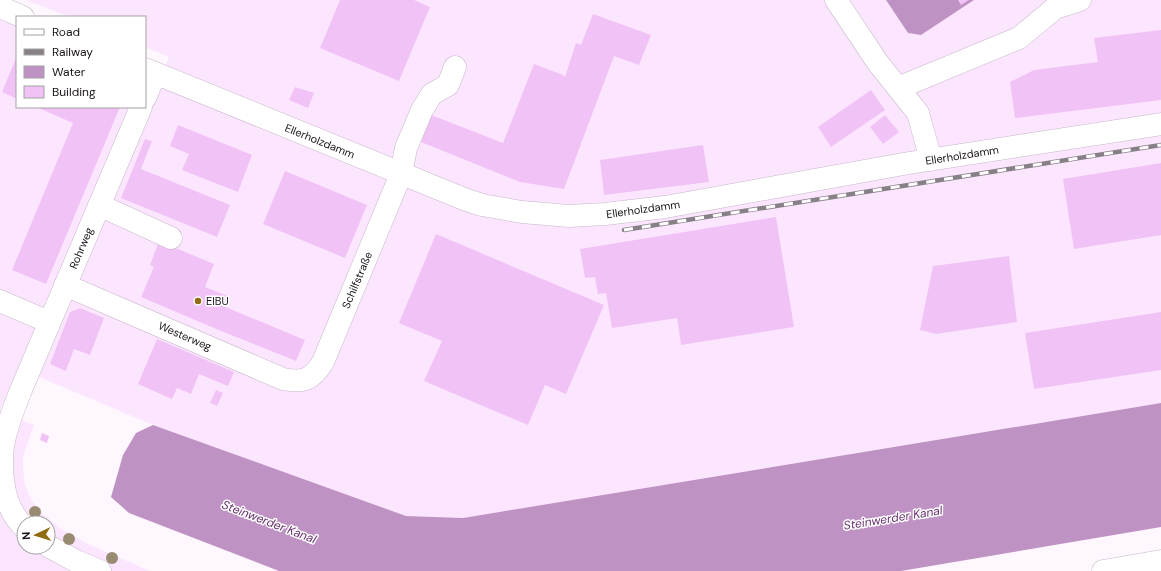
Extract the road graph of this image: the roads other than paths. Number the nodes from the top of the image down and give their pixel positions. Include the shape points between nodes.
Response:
1 (836, 0) edge
2 (1080, 0) edge
3 (1, 10) edge
4 (20, 16) edge
5 (455, 67) dead end
6 (150, 71) edge
7 (898, 88) junction
8 (146, 93) edge
9 (141, 108) edge
10 (1161, 124) edge
11 (931, 160) junction
12 (401, 174) junction
13 (99, 205) junction
14 (171, 238) dead end
15 (65, 285) junction
16 (0, 301) edge
17 (49, 322) junction
18 (306, 380) joint
19 (16, 517) edge
20 (56, 550) edge
21 (1161, 561) edge
22 (100, 571) edge
23 (1103, 571) edge

1 - 7 street
2 - 7 street via 1055,8 1019,38
3 - 4 street
5 - 12 street, Schilfstraße via 448,85 432,94 422,110 406,148
6 - 8 street
6 - 12 street, Ellerholzdamm
7 - 11 street via 918,113
9 - 13 street, Rohrweg
10 - 11 street, Ellerholzdamm
11 - 12 street, Ellerholzdamm via 665,206 586,216 546,215 482,205
12 - 18 street, Schilfstraße via 323,362 314,375
13 - 14 street
13 - 15 street, Rohrweg
15 - 17 street, Rohrweg
15 - 18 street, Westerweg via 282,379
16 - 17 street
17 - 19 street, Rohrweg via 21,390 2,448 3,490 6,501
20 - 22 street
21 - 23 street

